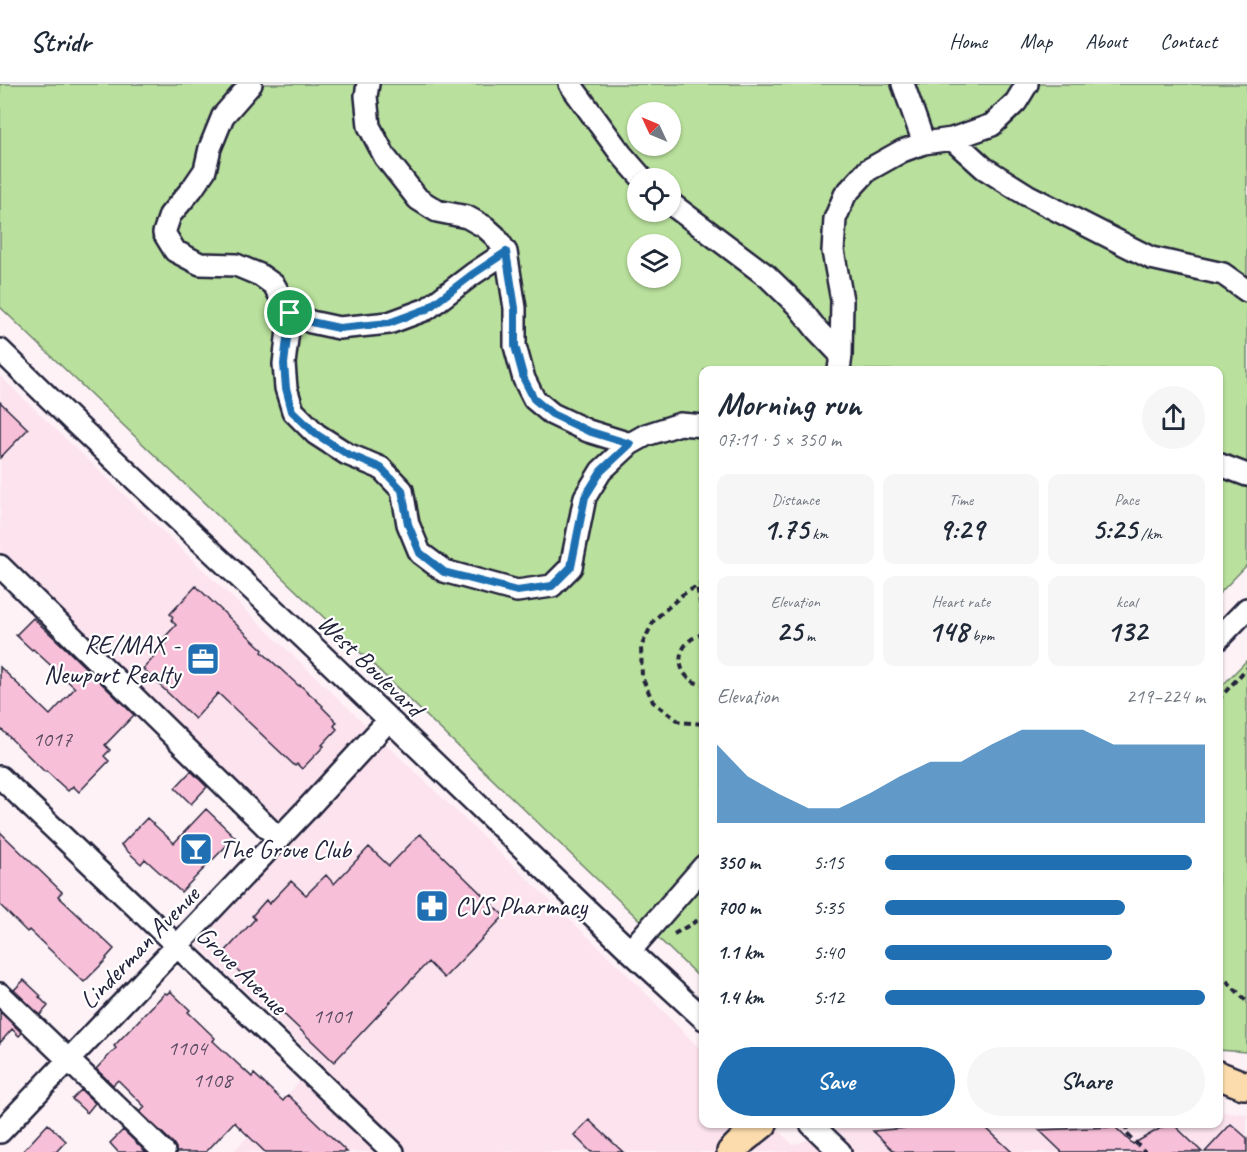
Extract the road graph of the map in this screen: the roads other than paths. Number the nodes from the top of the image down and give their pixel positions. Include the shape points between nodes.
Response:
1 (251, 84) edge
2 (368, 84) edge
3 (570, 84) edge
4 (903, 84) edge
5 (1027, 84) edge
6 (952, 139) junction
7 (924, 143) junction
8 (633, 168) edge
9 (681, 211) edge
10 (506, 252) junction
11 (1247, 291) edge
12 (290, 313) junction
13 (1, 354) edge
14 (840, 363) edge
15 (699, 426) edge
16 (630, 444) junction
17 (1223, 466) edge
18 (1247, 475) edge
19 (0, 566) edge
20 (1247, 609) edge
21 (1223, 634) edge
22 (389, 720) junction
23 (0, 777) edge
24 (279, 838) junction
25 (699, 876) edge
26 (178, 945) junction
27 (630, 951) junction
28 (0, 994) edge
29 (699, 1014) edge
30 (69, 1060) junction
31 (1223, 1077) edge
32 (1245, 1085) edge
33 (1223, 1094) edge
34 (758, 1128) edge
35 (815, 1128) edge
36 (0, 1132) edge
37 (164, 1152) edge
38 (393, 1152) edge
39 (731, 1152) edge
40 (840, 1152) edge

1 - 12 street via 223,117 205,170 170,215 164,233 175,251 200,264 236,265 260,275 274,285
2 - 10 street via 369,126 385,157 418,199 437,211 485,226
3 - 8 street
4 - 7 street
5 - 6 street via 1016,102 992,125
6 - 7 street
6 - 11 street via 984,168 1027,195 1151,258 1223,274
7 - 14 street via 868,170 844,195 835,219 833,250 842,300
9 - 14 street via 767,276 798,306
10 - 12 street via 427,309 389,323 339,328
10 - 16 street via 515,308 515,346 534,399 552,414 588,431
12 - 16 street via 284,364 292,411 316,434 347,454 381,468 402,490 408,524 420,553 444,572 517,591 552,586 571,567 585,497 601,471
13 - 22 street, West Boulevard
15 - 16 street via 680,424
17 - 18 street
19 - 24 street
20 - 21 street
22 - 24 street, Linderman Avenue
22 - 27 street, West Boulevard
23 - 26 street, Grove Avenue
24 - 26 street, Linderman Avenue
25 - 27 street
26 - 30 street, Linderman Avenue
26 - 38 street, Grove Avenue
27 - 29 street, West Boulevard
28 - 30 street
30 - 36 street, Linderman Avenue
30 - 37 street
31 - 32 main road
32 - 33 main road
34 - 39 main road
35 - 40 street

